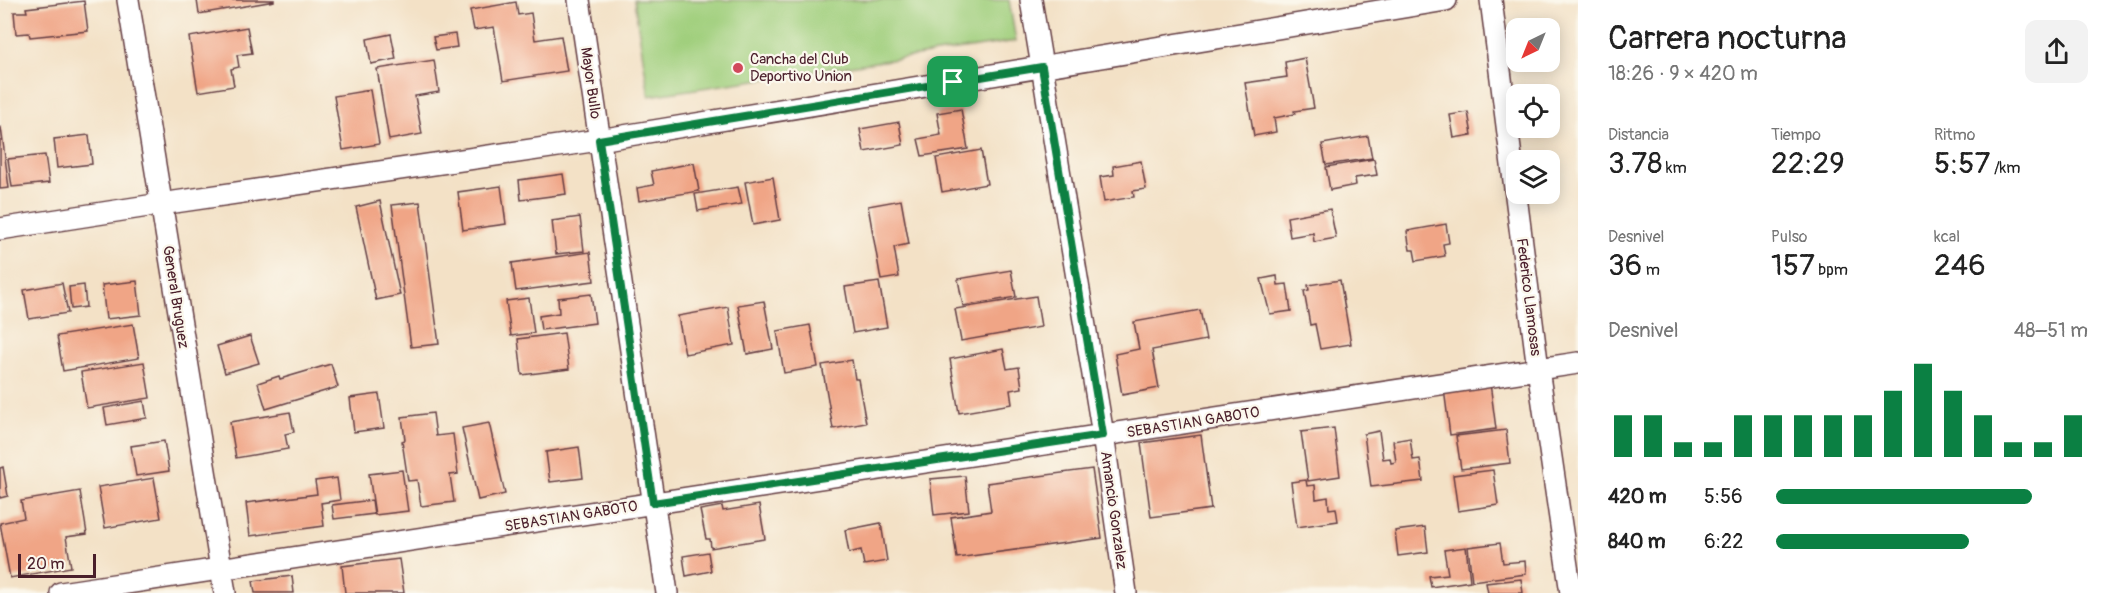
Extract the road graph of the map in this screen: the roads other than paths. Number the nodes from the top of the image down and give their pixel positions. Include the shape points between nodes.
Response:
1 (129, 0) edge
2 (579, 0) edge
3 (1031, 0) edge
4 (1446, 0) edge
5 (1491, 0) edge
6 (1042, 67) junction
7 (599, 140) junction
8 (161, 204) junction
9 (0, 229) edge
10 (1578, 363) edge
11 (1538, 369) junction
12 (1103, 435) junction
13 (653, 503) junction
14 (221, 569) junction
15 (62, 593) edge
16 (225, 593) edge
17 (667, 593) edge
18 (1126, 593) edge
19 (1571, 593) edge

1 - 8 street, General Bruguez
2 - 7 street, Mayor Bullo
3 - 6 street, Amancio Gonzalez
4 - 6 street
5 - 11 street, Federico Llamosas
6 - 7 street
6 - 12 street, Amancio Gonzalez
7 - 8 street
7 - 13 street, Mayor Bullo
8 - 9 street
8 - 14 street, General Bruguez
10 - 11 street, SEBASTIAN GABOTO
11 - 12 street, SEBASTIAN GABOTO
11 - 19 street, Federico Llamosas
12 - 13 street, SEBASTIAN GABOTO
12 - 18 street, Amancio Gonzalez
13 - 14 street, SEBASTIAN GABOTO
13 - 17 street, Mayor Bullo
14 - 15 street, SEBASTIAN GABOTO
14 - 16 street, General Bruguez

